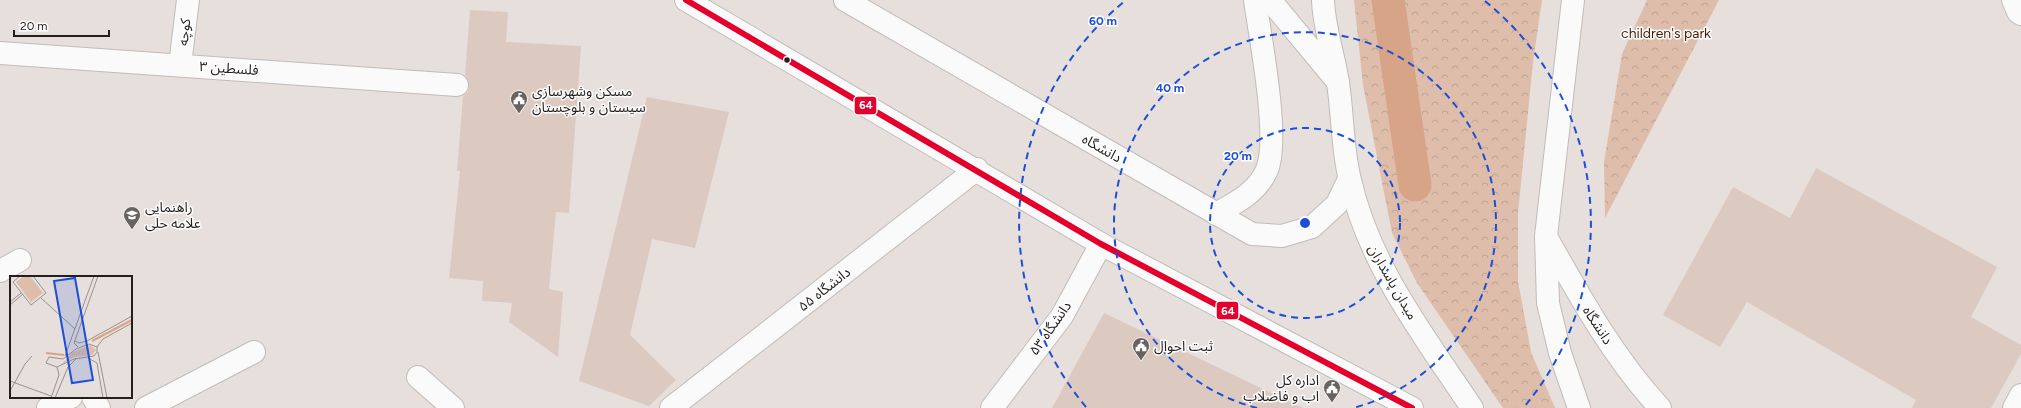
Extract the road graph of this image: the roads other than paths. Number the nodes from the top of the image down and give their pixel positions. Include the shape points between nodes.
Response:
1 (188, 0) edge
2 (686, 0) edge
3 (845, 0) edge
4 (1255, 0) edge
5 (1270, 0) edge
6 (1323, 0) edge
7 (1573, 0) edge
8 (1589, 0) edge
9 (2013, 0) edge
10 (2021, 14) edge
11 (1568, 45) junction
12 (0, 53) edge
13 (180, 65) junction
14 (1338, 82) junction
15 (457, 85) dead end
16 (977, 169) junction
17 (1349, 179) junction
18 (1216, 214) junction
19 (1546, 236) junction
20 (1101, 244) junction
21 (20, 260) dead end
22 (0, 271) edge
23 (254, 352) dead end
24 (418, 377) dead end
25 (2021, 395) edge
26 (69, 398) edge
27 (94, 398) edge
28 (48, 408) edge
29 (99, 408) edge
30 (146, 408) edge
31 (452, 408) edge
32 (671, 408) edge
33 (992, 408) edge
34 (1412, 408) edge
35 (1472, 408) edge
36 (1579, 408) edge
37 (1660, 408) edge
38 (2014, 408) edge

1 - 13 main road, کوچه
2 - 16 main road
3 - 18 main road, دانشگاه
4 - 18 main road via 1272,143 1266,172 1249,195
5 - 14 main road
6 - 14 main road, میدان پاسداران via 1324,18
7 - 11 main road
8 - 11 main road
9 - 10 main road
11 - 19 main road
12 - 13 main road, فلسطین ۳
13 - 15 main road, فلسطین ۳
14 - 17 main road, میدان پاسداران
16 - 20 main road
16 - 32 main road, دانشگاه ۵۵
17 - 18 main road, دانشگاه via 1337,204 1312,227 1282,236 1252,234
17 - 35 main road, میدان پاسداران via 1363,227 1379,263
19 - 36 main road via 1548,303 1560,353
19 - 37 main road, دانشگاه via 1594,322 1640,387
20 - 33 main road, دانشگاه ۵۳ via 1062,316
20 - 34 main road
21 - 22 main road
23 - 30 main road
24 - 31 main road
25 - 38 main road
26 - 28 main road
27 - 29 main road

